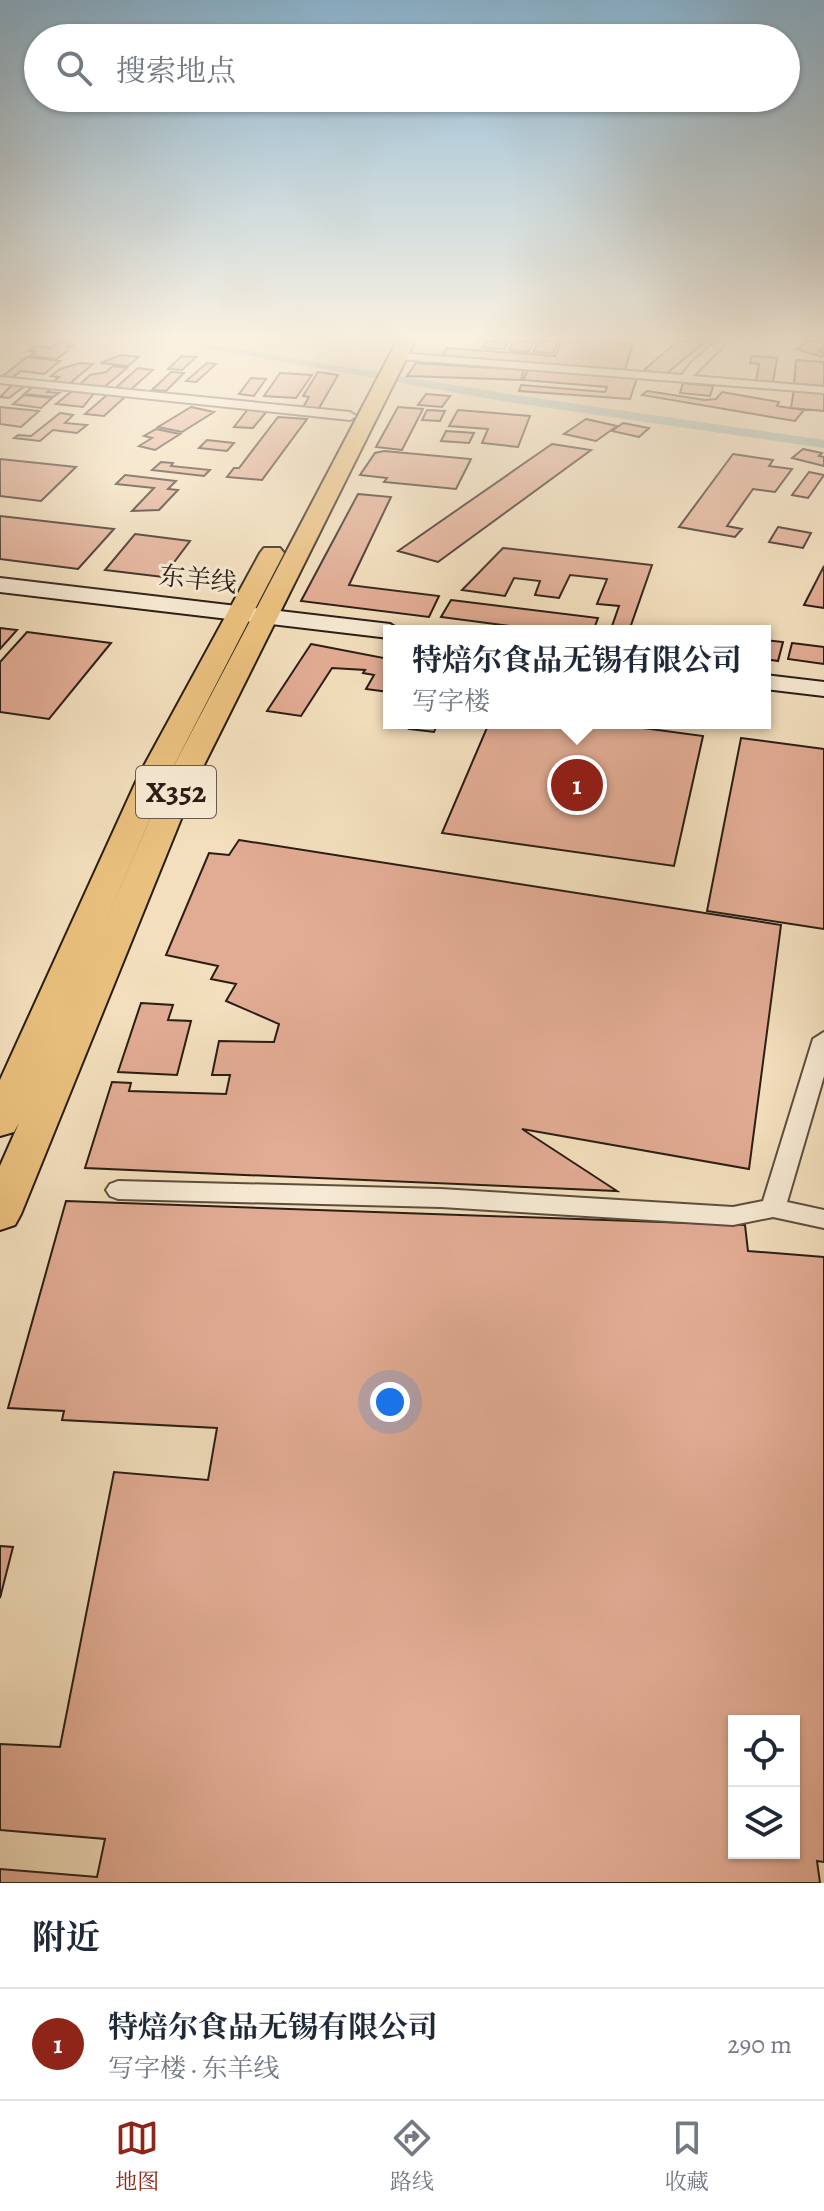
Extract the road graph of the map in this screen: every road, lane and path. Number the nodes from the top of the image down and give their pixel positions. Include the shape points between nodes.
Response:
1 (344, 429) edge
2 (352, 429) edge
3 (0, 585) edge
4 (251, 613) junction
5 (383, 630) edge
6 (771, 683) edge
7 (824, 689) edge
8 (824, 1039) edge
9 (0, 1122) edge
10 (118, 1190) dead end
11 (773, 1208) junction
12 (0, 1214) edge
13 (824, 1219) edge

1 - 4 main road, X352
2 - 4 main road, X352
3 - 4 main road, 东羊线
4 - 5 main road, 东羊线
4 - 9 main road, X352 via 154,775
4 - 12 main road, X352
6 - 7 main road
8 - 11 street
10 - 11 street via 441,1198 733,1216
11 - 13 street

